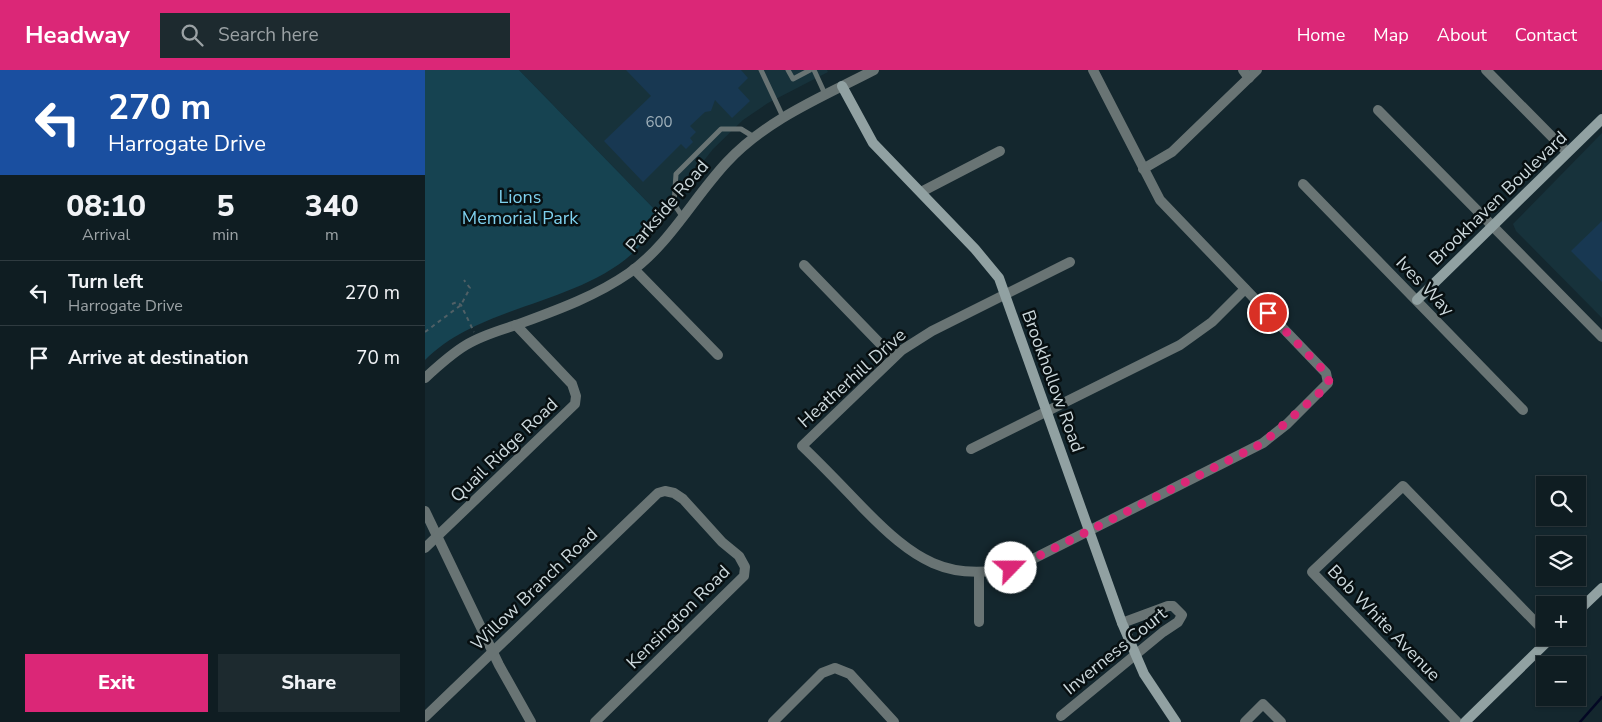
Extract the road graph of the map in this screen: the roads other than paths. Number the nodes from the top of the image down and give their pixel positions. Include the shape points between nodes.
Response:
1 (761, 70) edge
2 (788, 70) edge
3 (812, 70) edge
4 (874, 70) edge
5 (1093, 70) edge
6 (1257, 70) edge
7 (1486, 70) edge
8 (1246, 74) edge
9 (842, 86) junction
10 (826, 94) junction
11 (1377, 110) dead end
12 (783, 116) junction
13 (1602, 119) edge
14 (754, 137) junction
15 (1000, 151) dead end
16 (1567, 152) junction
17 (1143, 169) junction
18 (1303, 184) dead end
19 (921, 192) junction
20 (682, 216) junction
21 (1493, 226) junction
22 (1070, 262) dead end
23 (804, 264) dead end
24 (634, 269) junction
25 (1245, 289) junction
26 (1005, 294) junction
27 (1417, 300) junction
28 (516, 325) junction
29 (1602, 336) edge
30 (718, 355) dead end
31 (893, 357) junction
32 (425, 378) edge
33 (1048, 410) junction
34 (1523, 410) dead end
35 (971, 449) dead end
36 (669, 492) joint
37 (425, 511) edge
38 (1089, 530) junction
39 (437, 536) junction
40 (425, 548) edge
41 (979, 572) junction
42 (1602, 588) edge
43 (1586, 603) edge
44 (979, 622) dead end
45 (1122, 623) junction
46 (1536, 623) edge
47 (1543, 646) edge
48 (493, 652) junction
49 (1135, 654) junction
50 (1061, 716) dead end
51 (425, 717) edge
52 (531, 722) edge
53 (595, 722) edge
54 (773, 722) edge
55 (894, 722) edge
56 (1176, 722) edge
57 (1245, 722) edge
58 (1281, 722) edge
59 (1457, 722) edge
60 (1465, 722) edge

1 - 12 lane
2 - 3 lane via 793,79
3 - 10 lane
4 - 9 street, Parkside Road
5 - 17 street
6 - 8 street
7 - 16 street
8 - 17 street via 1172,152
9 - 10 street, Parkside Road
9 - 19 street, Brookhollow Road via 873,142
10 - 12 street, Parkside Road
11 - 21 street
12 - 14 street, Parkside Road
13 - 16 street, Brookhaven Boulevard
14 - 20 street, Parkside Road via 727,162
14 - 20 lane via 741,129 721,129 678,169 674,180 674,204
15 - 19 street
16 - 21 street, Brookhaven Boulevard
17 - 25 street via 1171,213
18 - 27 street, Ives Way
19 - 26 street, Brookhollow Road via 995,272
20 - 24 street, Parkside Road
21 - 27 street, Brookhaven Boulevard
21 - 29 street
22 - 26 street, Heatherhill Drive
23 - 31 street
24 - 28 street, Parkside Road via 605,288
24 - 30 street
25 - 33 street via 1212,322 1180,345
25 - 38 street via 1328,377 1325,388 1263,443
26 - 31 street, Heatherhill Drive via 919,339
26 - 33 street, Brookhollow Road
27 - 34 street, Ives Way
28 - 32 street, Parkside Road via 478,338 450,355
28 - 39 street, Quail Ridge Road via 572,384 575,404
31 - 41 street, Heatherhill Drive via 802,446 913,554 933,564
33 - 35 street
33 - 38 street, Brookhollow Road
36 - 48 street, Willow Branch Road via 658,493
36 - 53 street, Kensington Road via 683,499 739,556 745,567 744,576
37 - 39 street
38 - 41 street via 1021,565
38 - 45 street, Brookhollow Road
39 - 40 street, Quail Ridge Road
39 - 48 street
41 - 44 street
42 - 43 street
45 - 49 street, Brookhollow Road
45 - 49 street, Inverness Court via 1168,606 1181,612 1178,622
46 - 59 street, Bob White Avenue via 1403,486 1312,572
47 - 60 street
48 - 51 street, Willow Branch Road
48 - 52 street
49 - 50 street, Inverness Court
49 - 56 street, Brookhollow Road via 1153,690
54 - 55 street via 822,673 835,668 850,674
57 - 58 street via 1263,704

